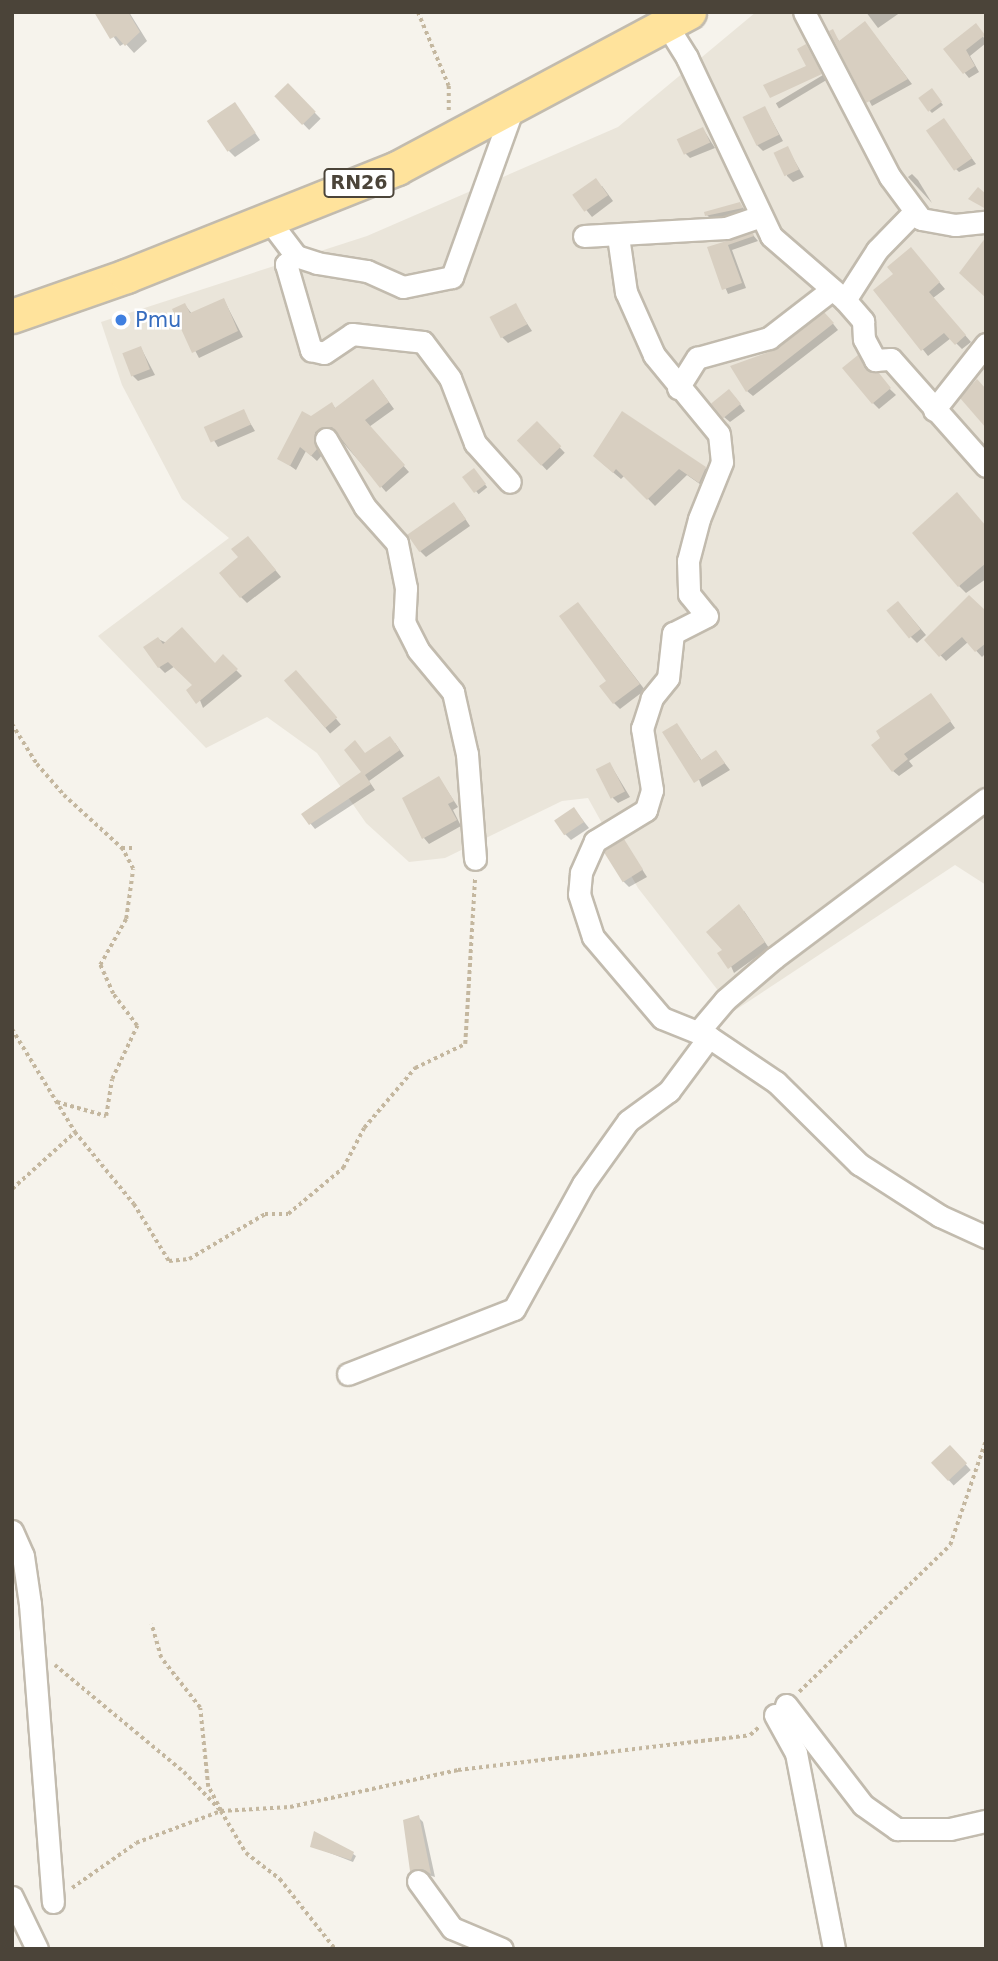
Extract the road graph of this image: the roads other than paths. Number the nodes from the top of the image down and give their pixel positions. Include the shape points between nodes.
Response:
1 (804, 12) edge
2 (677, 18) edge
3 (512, 110) junction
4 (915, 211) junction
5 (761, 216) junction
6 (268, 219) junction
7 (986, 222) edge
8 (584, 236) dead end
9 (618, 236) junction
10 (296, 256) junction
11 (838, 295) junction
12 (12, 316) edge
13 (986, 344) edge
14 (678, 388) junction
15 (934, 410) junction
16 (326, 439) dead end
17 (986, 466) edge
18 (510, 482) dead end
19 (986, 799) edge
20 (475, 859) road end
21 (703, 1034) junction
22 (986, 1237) edge
23 (348, 1374) dead end
24 (12, 1531) edge
25 (986, 1821) edge
26 (418, 1881) dead end
27 (12, 1897) edge
28 (53, 1902) road end
29 (37, 1949) edge
30 (502, 1949) edge
31 (834, 1949) edge

1 - 4 street via 890,177
2 - 3 main road, RN26
2 - 5 street via 687,58
3 - 6 main road, RN26 via 397,168
3 - 10 street via 452,277 403,287 367,271
4 - 7 street via 921,219 955,225
4 - 11 street
5 - 9 street via 726,228
5 - 11 street via 771,236
6 - 10 street
6 - 12 main road, RN26
8 - 9 street
9 - 14 street via 626,292 654,355
10 - 18 street via 286,264 311,350 324,353 352,334 374,340 424,342 450,378 475,443
11 - 14 street via 769,338 697,358
11 - 15 street via 863,321 864,339 875,360 891,359
13 - 15 street
14 - 21 street via 719,434 722,462 688,561 689,594 707,616 673,633 668,678 652,698 642,728 652,790 646,810 595,841 581,873 579,894 593,937 626,981 662,1018
15 - 17 street
16 - 20 street via 365,507 397,543 406,588 404,622 418,650 453,692 467,754
19 - 21 street via 774,958 725,1000
21 - 22 street via 776,1082 859,1164 940,1216
21 - 23 street via 669,1091 628,1121 583,1184 514,1308
24 - 28 street via 23,1556 35,1653
25 - 31 street via 950,1829 897,1829 863,1805 780,1710 796,1754
26 - 30 street via 452,1928
27 - 29 street

